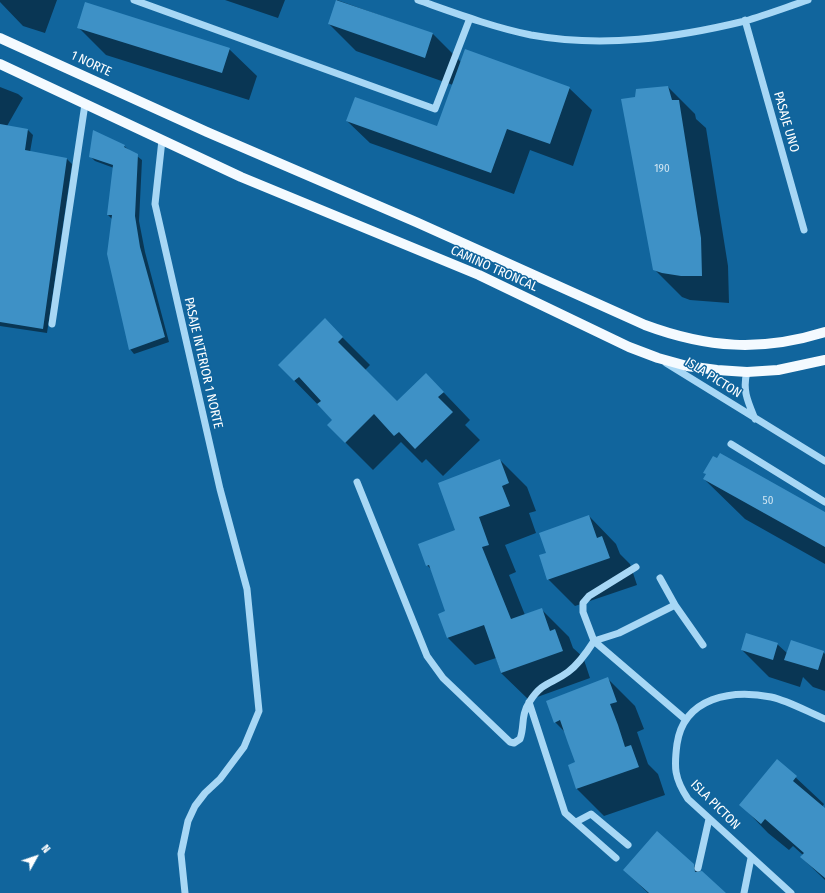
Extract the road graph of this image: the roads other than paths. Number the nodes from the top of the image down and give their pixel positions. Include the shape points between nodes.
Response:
1 (134, 0) edge
2 (418, 0) edge
3 (808, 0) edge
4 (798, 2) edge
5 (470, 18) junction
6 (745, 20) junction
7 (0, 38) edge
8 (0, 64) edge
9 (86, 104) junction
10 (170, 115) joint
11 (162, 140) junction
12 (804, 230) dead end
13 (52, 324) dead end
14 (825, 332) edge
15 (658, 358) junction
16 (825, 360) edge
17 (747, 372) junction
18 (755, 419) junction
19 (731, 444) dead end
20 (825, 461) edge
21 (357, 482) dead end
22 (825, 502) edge
23 (636, 567) dead end
24 (660, 578) dead end
25 (675, 605) junction
26 (594, 641) junction
27 (703, 645) dead end
28 (529, 702) junction
29 (825, 719) edge
30 (686, 720) junction
31 (709, 819) junction
32 (576, 822) junction
33 (628, 845) dead end
34 (616, 858) dead end
35 (751, 858) junction
36 (698, 868) dead end
37 (185, 893) edge
38 (744, 893) edge
39 (791, 893) edge

1 - 5 street via 435,109
2 - 5 street
3 - 4 street
4 - 6 street
5 - 6 street via 500,28 531,34 594,41 664,37
6 - 12 street, PASAJE UNO
7 - 10 main road, 1 NORTE
8 - 9 main road
9 - 11 main road
9 - 13 street
10 - 14 main road, CAMINO TRONCAL via 670,335 724,345 752,346 780,343
11 - 15 main road, CAMINO TRONCAL via 241,177 479,275 629,347
11 - 37 street, PASAJE INTERIOR 1 NORTE via 155,204 220,489 247,588 259,711 244,747 220,779 201,797 188,821 181,854
15 - 17 main road, CAMINO TRONCAL via 702,368
15 - 18 street, ISLA PICTON
16 - 17 main road, CAMINO TRONCAL via 778,370
17 - 18 street, ISLA PICTON via 745,394
18 - 20 street, ISLA PICTON
19 - 22 street
21 - 28 street via 428,656 443,678 510,742 514,743 520,739 524,712
23 - 26 street via 589,596 583,603 583,612
24 - 25 street
25 - 26 street via 619,633
25 - 27 street
26 - 28 street via 568,672 537,690
26 - 30 street
28 - 32 street via 565,813
29 - 30 street, ISLA PICTON via 773,697 748,693 712,699 697,708
30 - 31 street, ISLA PICTON via 678,736 675,762 678,784 688,799
31 - 35 street, ISLA PICTON
31 - 36 street
32 - 33 street via 591,814
32 - 34 street
35 - 38 street
35 - 39 street, ISLA PICTON

